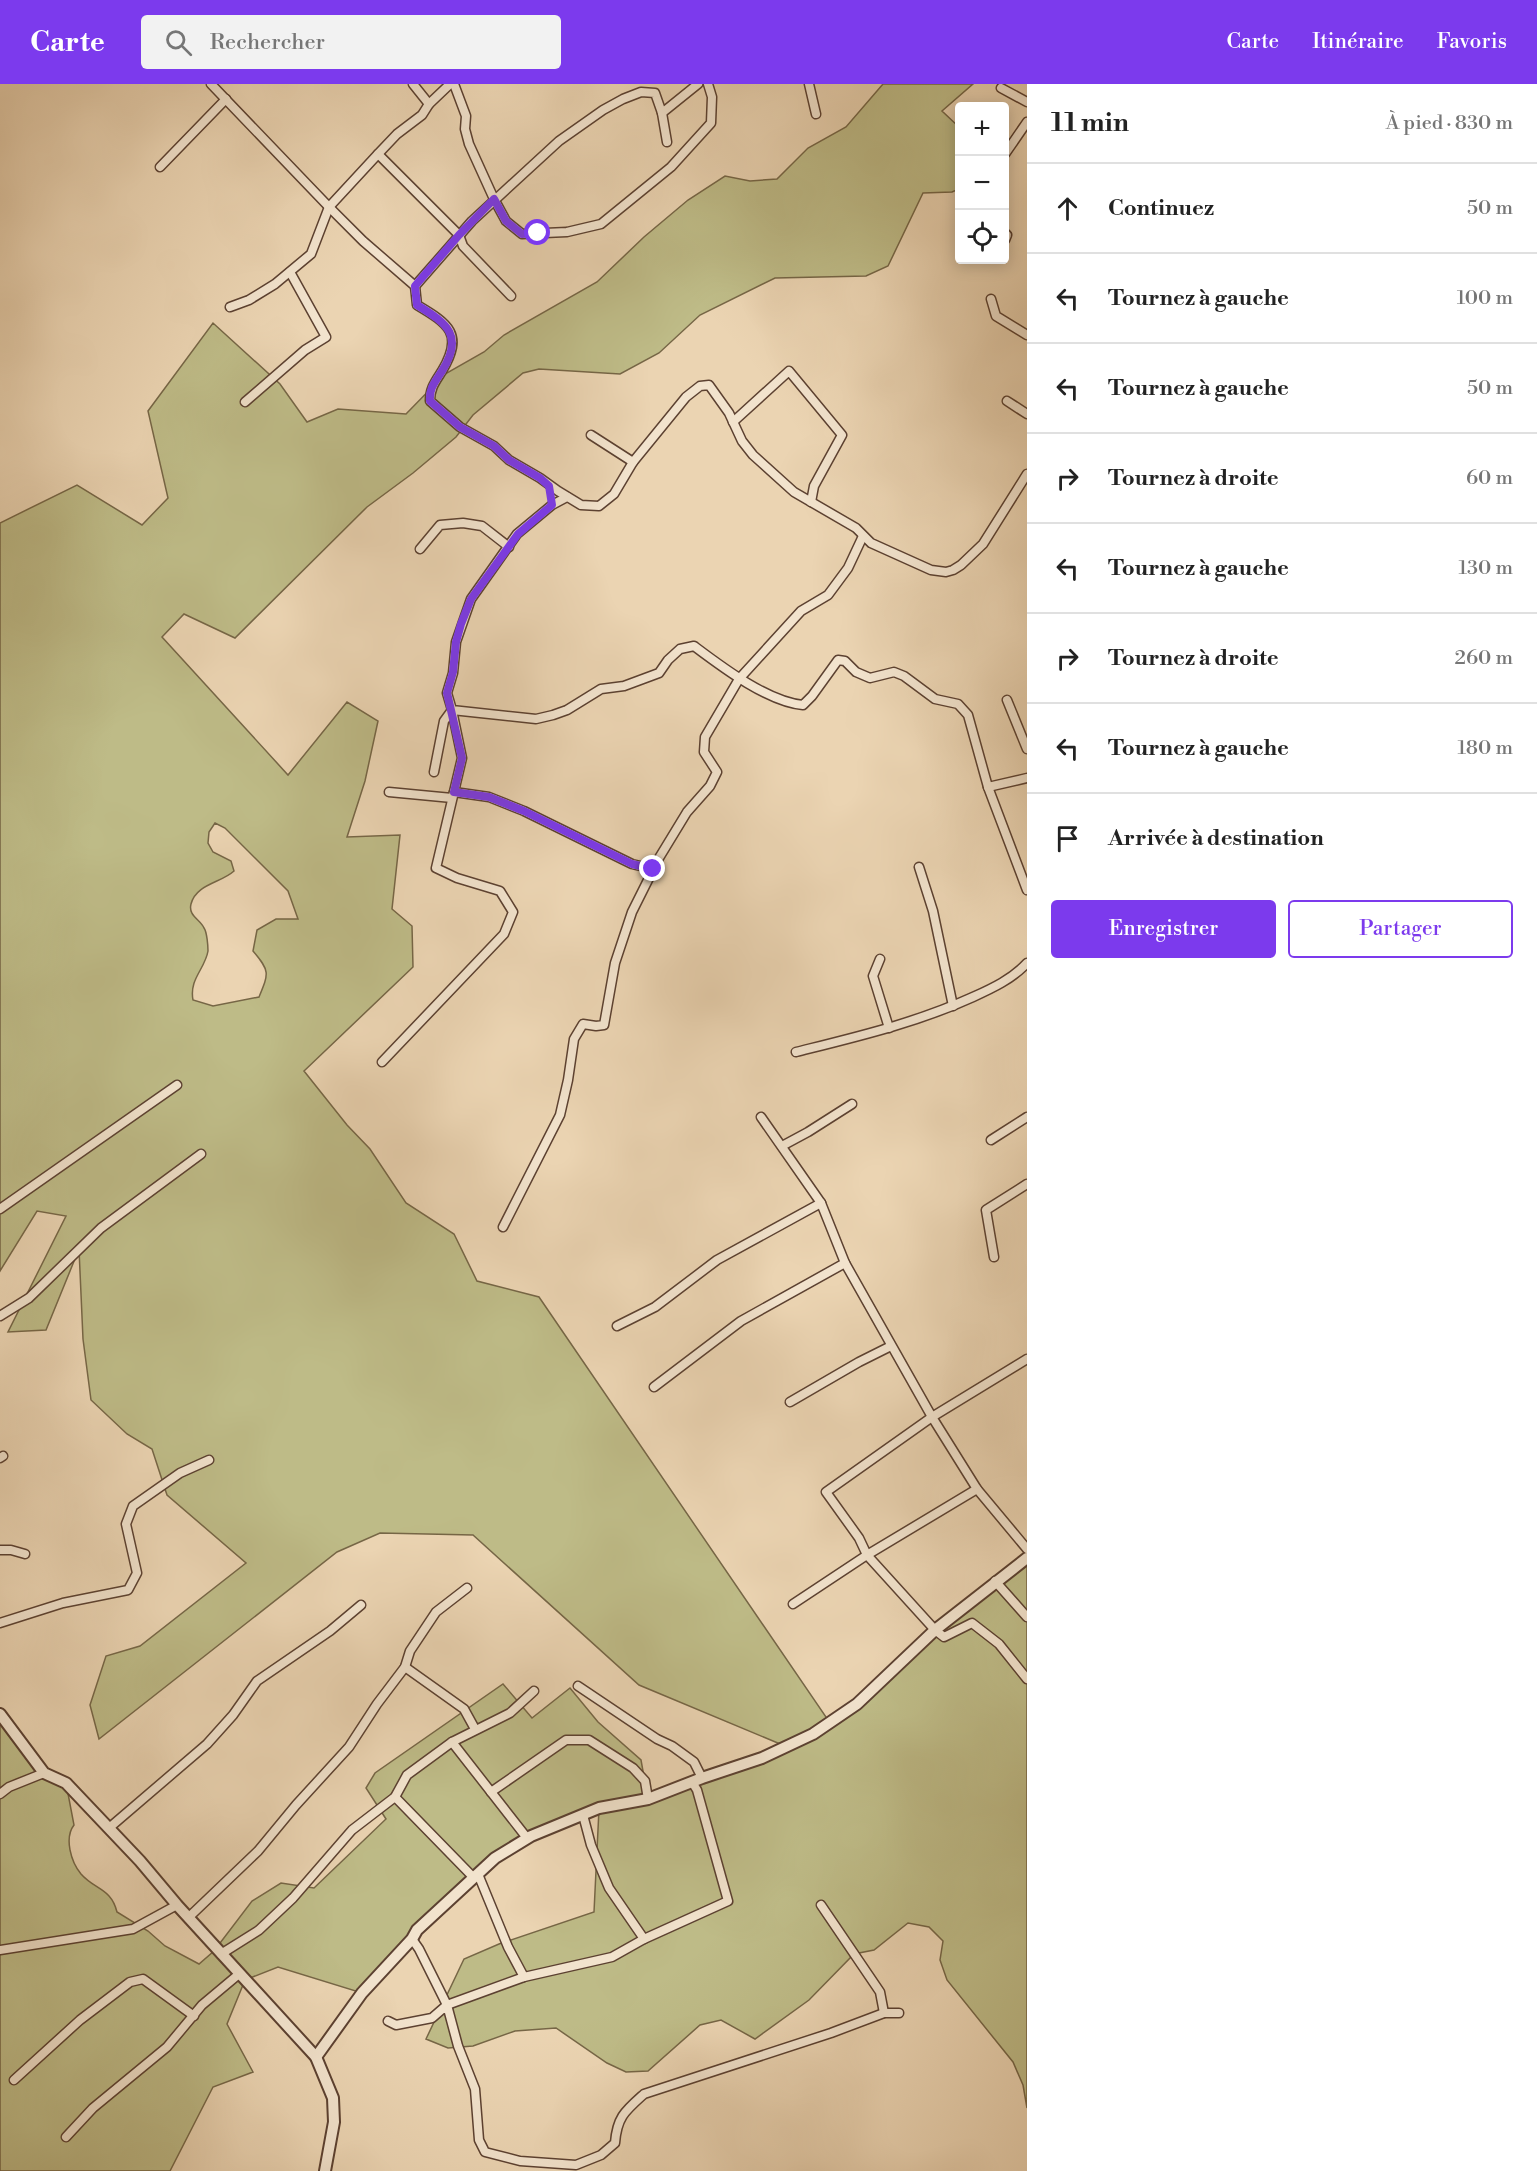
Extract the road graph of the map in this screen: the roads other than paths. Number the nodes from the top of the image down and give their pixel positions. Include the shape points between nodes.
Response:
1 (211, 84) edge
2 (413, 84) edge
3 (450, 84) edge
4 (454, 84) edge
5 (698, 84) edge
6 (708, 84) edge
7 (809, 84) edge
8 (1001, 88) dead end
9 (226, 99) junction
10 (1027, 102) edge
11 (429, 104) junction
12 (662, 113) junction
13 (816, 114) dead end
14 (1027, 122) edge
15 (667, 142) dead end
16 (1009, 148) edge
17 (378, 154) junction
18 (160, 167) dead end
19 (494, 199) junction
20 (329, 207) junction
21 (459, 235) junction
22 (290, 272) junction
23 (415, 286) junction
24 (511, 296) dead end
25 (991, 299) dead end
26 (230, 307) dead end
27 (1027, 335) edge
28 (1007, 401) dead end
29 (245, 402) dead end
30 (1027, 414) edge
31 (733, 423) junction
32 (591, 435) dead end
33 (633, 462) junction
34 (1027, 474) edge
35 (549, 486) junction
36 (567, 497) junction
37 (811, 502) junction
38 (552, 505) junction
39 (863, 536) junction
40 (509, 547) junction
41 (420, 549) dead end
42 (739, 679) junction
43 (1007, 700) dead end
44 (452, 710) junction
45 (1027, 749) edge
46 (434, 772) dead end
47 (1027, 778) edge
48 (988, 787) junction
49 (389, 792) dead end
50 (453, 795) junction
51 (919, 867) dead end
52 (653, 869) junction
53 (1027, 890) edge
54 (880, 959) dead end
55 (1027, 963) edge
56 (953, 1006) junction
57 (889, 1028) junction
58 (796, 1052) dead end
59 (382, 1062) dead end
60 (177, 1085) dead end
61 (852, 1104) dead end
62 (761, 1117) dead end
63 (1027, 1118) edge
64 (991, 1140) dead end
65 (782, 1146) junction
66 (201, 1154) dead end
67 (1027, 1184) edge
68 (821, 1203) junction
69 (0, 1208) edge
70 (503, 1227) dead end
71 (994, 1257) dead end
72 (845, 1263) junction
73 (0, 1316) edge
74 (617, 1326) dead end
75 (891, 1346) junction
76 (1027, 1359) edge
77 (654, 1387) dead end
78 (790, 1402) dead end
79 (932, 1417) junction
80 (209, 1460) dead end
81 (977, 1489) junction
82 (1027, 1549) edge
83 (0, 1551) edge
84 (25, 1554) dead end
85 (867, 1555) junction
86 (1027, 1558) edge
87 (994, 1581) junction
88 (467, 1588) dead end
89 (793, 1604) dead end
90 (362, 1605) dead end
91 (1027, 1617) edge
92 (0, 1623) edge
93 (935, 1630) junction
94 (405, 1667) junction
95 (1027, 1679) edge
96 (578, 1686) dead end
97 (534, 1691) dead end
98 (0, 1714) edge
99 (475, 1729) junction
100 (452, 1742) junction
101 (44, 1773) junction
102 (697, 1780) junction
103 (491, 1792) junction
104 (0, 1794) edge
105 (395, 1797) junction
106 (648, 1799) junction
107 (582, 1815) junction
108 (109, 1828) junction
109 (528, 1838) junction
110 (476, 1876) junction
111 (177, 1905) junction
112 (821, 1905) dead end
113 (189, 1917) junction
114 (412, 1939) junction
115 (644, 1939) junction
116 (0, 1950) edge
117 (221, 1953) junction
118 (239, 1974) junction
119 (525, 1977) junction
120 (447, 2006) junction
121 (884, 2013) junction
122 (899, 2013) dead end
123 (194, 2016) junction
124 (388, 2021) dead end
125 (316, 2057) junction
126 (14, 2080) dead end
127 (66, 2137) dead end
128 (325, 2171) edge

1 - 9 street
2 - 11 street
3 - 11 street
4 - 19 street via 466,116 469,144
5 - 12 street
6 - 19 street via 711,123 671,167 600,224 567,232 522,234 506,221
7 - 13 street
8 - 10 street
9 - 18 street
9 - 20 street
11 - 17 street
12 - 15 street
12 - 19 street via 655,93 641,92 623,99 559,141
14 - 16 street
17 - 20 street
17 - 21 street
19 - 21 street
20 - 22 street via 311,254
20 - 23 street
21 - 23 street
21 - 24 street via 463,246
22 - 26 street via 249,300
22 - 29 street via 326,337 305,350
23 - 35 street via 417,305 441,319 453,336 453,347 430,390 430,401 460,427
25 - 27 street via 996,316
28 - 30 street
31 - 33 street via 709,385 700,386 686,397
31 - 37 street via 753,455
31 - 37 street via 789,371 842,435 814,486
32 - 33 street
33 - 36 street via 614,494 599,506 581,505
34 - 39 street via 983,544 953,570 931,570
35 - 36 street
35 - 38 street
36 - 38 street
37 - 39 street
38 - 40 street via 518,534
39 - 42 street via 848,568 828,596 801,612
40 - 41 street via 482,526 463,523 440,525
40 - 44 street via 471,599 461,624 447,693
42 - 44 street via 694,646 680,649 659,673 624,686 602,688 553,715 536,719
42 - 48 street via 789,704 803,705 838,660 870,678 894,672 904,676 935,699 958,704 968,715
42 - 52 street via 705,737 704,752 717,772 687,812
43 - 45 street
44 - 46 street via 444,721
44 - 50 street via 462,758
47 - 48 street
48 - 53 street
49 - 50 street
50 - 52 street via 489,797 632,864
50 - 59 street via 436,868 500,891 513,912 504,934
51 - 56 street via 933,911
52 - 70 street via 632,912 615,963 604,1025 583,1024 574,1039 560,1115
54 - 57 street via 873,976
55 - 56 street via 1016,975
56 - 57 street
57 - 58 street
60 - 69 street
61 - 65 street
62 - 65 street
63 - 64 street
65 - 68 street
66 - 73 street via 101,1228 29,1298
67 - 71 street via 986,1210
68 - 72 street
68 - 74 street via 717,1260 655,1307
72 - 75 street
72 - 77 street via 741,1321
75 - 78 street
75 - 79 street
76 - 79 street
79 - 81 street
79 - 85 street via 826,1492
80 - 92 street via 180,1473 133,1506 126,1524 137,1573 129,1590 63,1603
81 - 82 street
81 - 85 street
83 - 84 street
85 - 89 street
85 - 93 street
86 - 87 street
87 - 91 street
87 - 93 street
88 - 94 street via 436,1612 410,1651
90 - 108 street via 257,1681 207,1744
93 - 95 street via 944,1637 972,1623 999,1644
93 - 102 street via 857,1704 813,1734 762,1758
94 - 99 street via 464,1709
94 - 113 street via 349,1748 258,1851
96 - 102 street via 694,1762
97 - 99 street via 510,1713
98 - 101 street
99 - 100 street
100 - 103 street
100 - 105 street via 407,1775
101 - 104 street
101 - 108 street via 66,1783
102 - 106 street
102 - 115 street via 728,1901
103 - 106 street via 566,1740 589,1740 633,1768 645,1781
103 - 109 street
105 - 110 street
105 - 117 street via 352,1830 260,1930
106 - 107 street via 598,1808
107 - 109 street
107 - 115 street via 609,1888
108 - 111 street
109 - 110 street via 495,1858
110 - 114 street
110 - 119 street
111 - 113 street
111 - 116 street via 133,1929
112 - 121 street via 880,1992
113 - 117 street
114 - 120 street
114 - 125 street via 362,1993
115 - 119 street via 612,1957
117 - 118 street
118 - 123 street
118 - 125 street
119 - 120 street
120 - 121 street via 475,2089 479,2140 485,2152 520,2161 576,2165 601,2155 615,2143 617,2124 644,2094
120 - 124 street via 432,2018 396,2025
121 - 122 street
123 - 126 street via 143,1979 130,1983 80,2020
123 - 127 street via 167,2047 93,2108
125 - 128 street via 333,2098 334,2122

